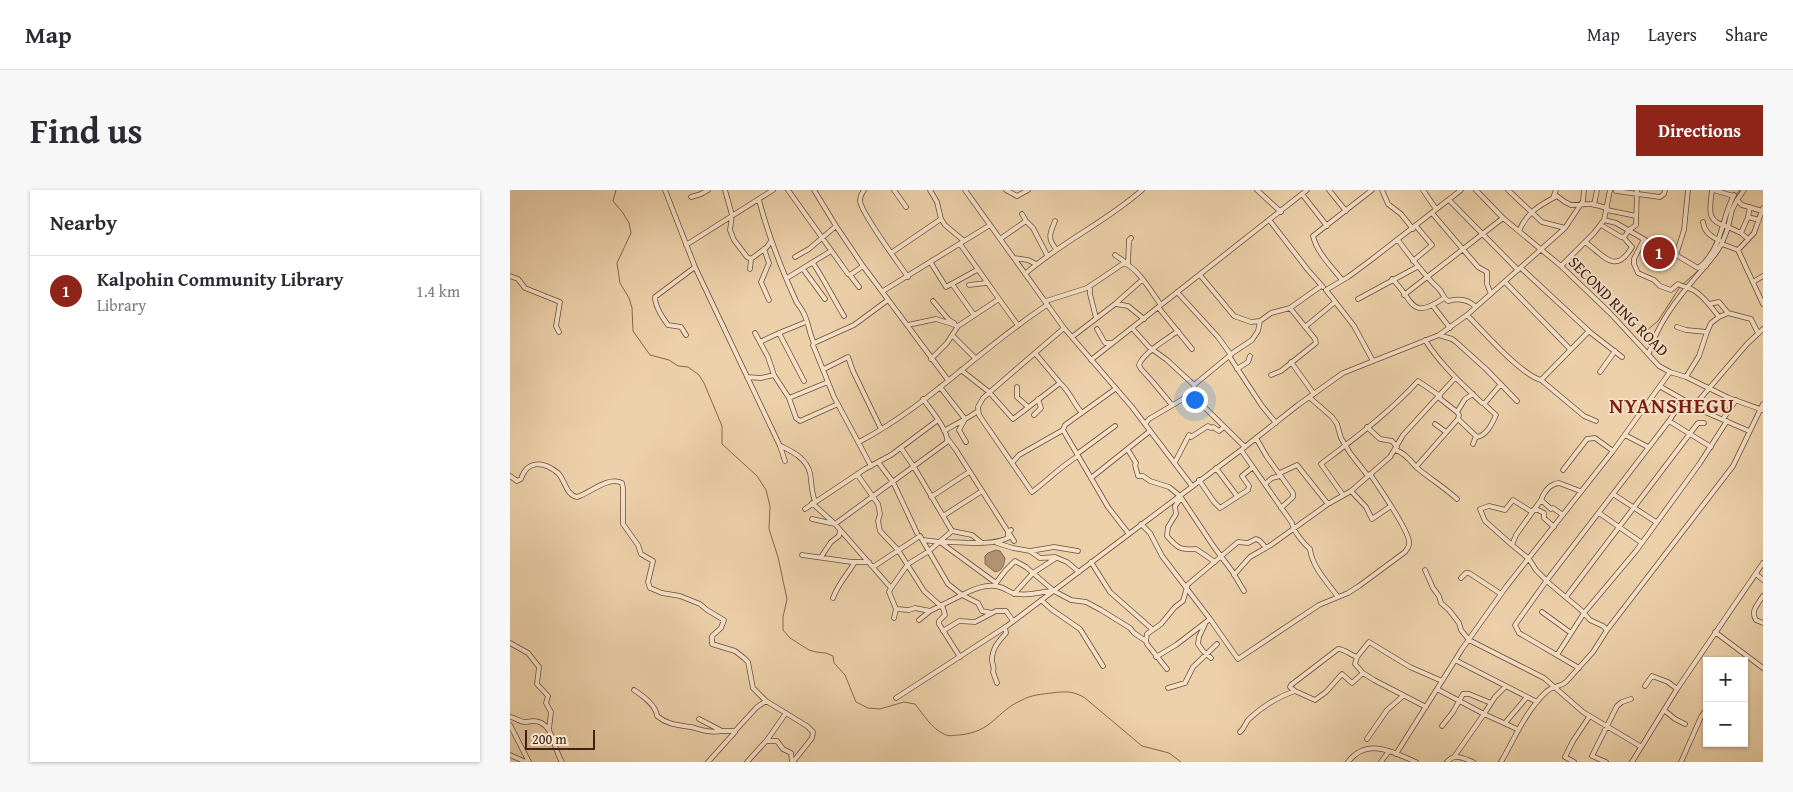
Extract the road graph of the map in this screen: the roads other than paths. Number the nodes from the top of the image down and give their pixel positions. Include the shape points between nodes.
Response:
1 (665, 190) edge
2 (708, 190) edge
3 (725, 190) edge
4 (773, 190) edge
5 (788, 190) edge
6 (814, 190) edge
7 (864, 190) edge
8 (894, 190) edge
9 (930, 190) edge
10 (965, 190) edge
11 (1006, 190) edge
12 (1028, 190) edge
13 (1142, 190) edge
14 (1257, 190) edge
15 (1307, 190) edge
16 (1328, 190) edge
17 (1372, 190) edge
18 (1382, 190) edge
19 (1423, 190) edge
20 (1461, 190) edge
21 (1476, 190) edge
22 (1508, 190) edge
23 (1556, 190) edge
24 (1584, 190) edge
25 (1597, 190) edge
26 (1604, 190) edge
27 (1665, 190) edge
28 (1688, 190) edge
29 (1713, 190) edge
30 (1738, 190) edge
31 (1744, 190) edge
32 (1610, 191) edge
33 (1616, 191) edge
34 (1721, 191) edge
35 (1637, 192) edge
36 (1302, 194) junction
37 (691, 197) dead end
38 (1736, 197) junction
39 (1553, 198) junction
40 (758, 200) junction
41 (1449, 200) junction
42 (1581, 204) junction
43 (1594, 205) junction
44 (906, 207) dead end
45 (1750, 207) junction
46 (1607, 209) junction
47 (1762, 210) edge
48 (1346, 211) junction
49 (1434, 211) junction
50 (1281, 212) junction
51 (1531, 212) junction
52 (1022, 214) dead end
53 (732, 215) junction
54 (1636, 216) junction
55 (1748, 217) junction
56 (1503, 218) junction
57 (941, 219) junction
58 (1604, 220) junction
59 (1026, 221) junction
60 (1055, 221) dead end
61 (1270, 221) junction
62 (1758, 221) junction
63 (1703, 222) dead end
64 (1763, 224) edge
65 (990, 225) junction
66 (1601, 225) junction
67 (836, 226) junction
68 (1326, 226) junction
69 (1726, 226) junction
70 (1414, 227) junction
71 (1566, 228) junction
72 (1519, 230) junction
73 (1629, 230) junction
74 (1741, 233) junction
75 (1483, 234) junction
76 (1624, 237) junction
77 (822, 238) junction
78 (1131, 238) dead end
79 (1000, 239) junction
80 (1644, 239) junction
81 (1748, 239) junction
82 (1398, 240) junction
83 (772, 241) junction
84 (1585, 242) junction
85 (1720, 242) junction
86 (962, 243) junction
87 (686, 245) junction
88 (764, 249) junction
89 (1056, 250) junction
90 (1464, 250) junction
91 (1539, 250) junction
92 (1738, 250) junction
93 (831, 251) junction
94 (891, 253) junction
95 (1628, 254) junction
96 (1047, 255) junction
97 (1115, 255) dead end
98 (1676, 255) junction
99 (795, 257) dead end
100 (1014, 258) junction
101 (751, 259) junction
102 (1634, 259) junction
103 (1413, 261) junction
104 (813, 263) junction
105 (930, 263) junction
106 (1036, 264) junction
107 (1128, 264) junction
108 (1705, 265) junction
109 (863, 266) junction
110 (1561, 266) junction
111 (695, 267) junction
112 (1417, 267) junction
113 (750, 269) dead end
114 (803, 269) junction
115 (1520, 269) junction
116 (977, 270) junction
117 (1025, 274) junction
118 (850, 275) junction
119 (1200, 275) junction
120 (510, 276) edge
121 (1763, 276) edge
122 (908, 277) junction
123 (787, 278) junction
124 (1427, 278) junction
125 (1392, 279) junction
126 (1142, 280) junction
127 (1342, 280) junction
128 (1505, 282) junction
129 (1753, 282) junction
130 (986, 283) junction
131 (952, 284) junction
132 (969, 285) dead end
133 (1090, 286) junction
134 (1321, 286) junction
135 (1683, 286) junction
136 (859, 287) dead end
137 (1326, 290) junction
138 (883, 291) junction
139 (1177, 292) junction
140 (1491, 294) junction
141 (1404, 295) junction
142 (1444, 298) junction
143 (825, 299) dead end
144 (999, 299) junction
145 (1358, 299) dead end
146 (768, 300) dead end
147 (888, 300) junction
148 (932, 301) dead end
149 (1335, 302) junction
150 (1047, 303) junction
151 (1115, 304) junction
152 (1708, 304) junction
153 (1763, 304) edge
154 (1160, 306) junction
155 (1433, 306) junction
156 (1476, 307) junction
157 (1290, 308) junction
158 (1728, 313) junction
159 (974, 315) junction
160 (1467, 315) junction
161 (844, 316) dead end
162 (1719, 317) junction
163 (1096, 318) junction
164 (1144, 319) junction
165 (1260, 321) junction
166 (806, 322) junction
167 (1017, 324) junction
168 (908, 325) junction
169 (958, 326) junction
170 (1305, 327) junction
171 (1677, 327) dead end
172 (1064, 328) junction
173 (1132, 328) junction
174 (1450, 328) junction
175 (1097, 329) dead end
176 (1763, 329) edge
177 (1178, 331) junction
178 (1589, 331) junction
179 (559, 332) dead end
180 (1706, 332) junction
181 (754, 333) dead end
182 (779, 333) junction
183 (1758, 333) junction
184 (1439, 335) junction
185 (686, 336) dead end
186 (953, 336) junction
187 (1072, 337) junction
188 (1425, 340) junction
189 (760, 342) junction
190 (814, 343) junction
191 (1112, 343) junction
192 (1192, 349) dead end
193 (1570, 349) junction
194 (1153, 350) junction
195 (1615, 351) junction
196 (1035, 353) junction
197 (1648, 353) junction
198 (1230, 356) junction
199 (1250, 356) dead end
200 (1622, 357) dead end
201 (975, 358) junction
202 (931, 359) junction
203 (1091, 360) junction
204 (1373, 360) junction
205 (1291, 362) junction
206 (824, 369) junction
207 (1237, 369) junction
208 (961, 370) junction
209 (1600, 372) dead end
210 (1670, 372) junction
211 (774, 375) junction
212 (1271, 375) dead end
213 (747, 377) junction
214 (1455, 378) junction
215 (1686, 378) junction
216 (948, 380) junction
217 (1541, 380) junction
218 (804, 381) dead end
219 (828, 382) junction
220 (1060, 383) junction
221 (1501, 384) junction
222 (940, 387) junction
223 (1017, 387) dead end
224 (1661, 387) junction
225 (1194, 388) junction
226 (1115, 389) junction
227 (1710, 389) junction
228 (989, 392) junction
229 (1314, 394) junction
230 (1473, 394) junction
231 (1439, 396) junction
232 (789, 398) junction
233 (1309, 398) junction
234 (923, 399) junction
235 (1038, 399) junction
236 (1683, 400) junction
237 (1736, 400) junction
238 (1517, 401) dead end
239 (838, 404) junction
240 (1484, 404) junction
241 (1763, 404) edge
242 (1172, 405) junction
243 (1694, 406) junction
244 (1028, 407) junction
245 (1761, 410) edge
246 (978, 411) junction
247 (1082, 412) junction
248 (1457, 412) junction
249 (1034, 415) dead end
250 (1458, 419) junction
251 (1723, 419) junction
252 (938, 420) junction
253 (965, 420) junction
254 (1596, 421) dead end
255 (1669, 421) junction
256 (1728, 421) junction
257 (1276, 422) junction
258 (1704, 423) dead end
259 (1145, 424) junction
260 (1435, 424) dead end
261 (1115, 426) dead end
262 (1224, 427) junction
263 (1368, 427) junction
264 (882, 429) junction
265 (1063, 430) junction
266 (944, 431) junction
267 (1150, 431) junction
268 (1749, 431) junction
269 (1446, 432) junction
270 (1689, 433) junction
271 (1625, 435) junction
272 (1476, 436) junction
273 (1256, 438) junction
274 (948, 439) junction
275 (858, 442) junction
276 (966, 442) dead end
277 (1473, 444) dead end
278 (1345, 445) junction
279 (780, 446) junction
280 (1711, 446) junction
281 (1648, 447) junction
282 (901, 448) junction
283 (1243, 449) junction
284 (1396, 449) junction
285 (1128, 450) junction
286 (1613, 452) junction
287 (1077, 455) junction
288 (785, 461) dead end
289 (878, 462) junction
290 (1175, 462) junction
291 (1012, 463) junction
292 (871, 466) junction
293 (914, 467) junction
294 (1416, 467) junction
295 (1216, 468) junction
296 (1253, 468) junction
297 (1563, 470) dead end
298 (969, 472) junction
299 (857, 474) junction
300 (1280, 475) junction
301 (1369, 475) junction
302 (510, 476) edge
303 (1091, 478) junction
304 (1199, 480) junction
305 (893, 482) junction
306 (1265, 484) junction
307 (1192, 486) junction
308 (982, 490) junction
309 (1351, 491) junction
310 (1580, 491) junction
311 (1613, 494) junction
312 (1343, 495) junction
313 (873, 496) junction
314 (1237, 496) junction
315 (931, 497) junction
316 (1180, 497) junction
317 (1457, 499) dead end
318 (1541, 500) junction
319 (814, 502) junction
320 (1328, 504) junction
321 (1391, 506) junction
322 (1281, 508) junction
323 (1634, 508) junction
324 (805, 509) dead end
325 (1532, 511) junction
326 (1599, 513) junction
327 (1563, 515) junction
328 (943, 516) junction
329 (812, 519) dead end
330 (1656, 522) junction
331 (1292, 523) junction
332 (835, 524) junction
333 (1142, 524) junction
334 (1298, 525) junction
335 (1619, 526) junction
336 (1554, 527) junction
337 (1293, 528) junction
338 (840, 530) junction
339 (952, 531) junction
340 (1010, 531) junction
341 (917, 533) dead end
342 (1129, 534) junction
343 (922, 540) junction
344 (1014, 541) dead end
345 (940, 542) junction
346 (982, 542) junction
347 (997, 543) junction
348 (1642, 543) junction
349 (1512, 544) junction
350 (1266, 548) junction
351 (898, 550) junction
352 (929, 551) junction
353 (1030, 551) junction
354 (1078, 551) dead end
355 (802, 555) dead end
356 (822, 557) junction
357 (1057, 558) junction
358 (1221, 558) junction
359 (1529, 559) junction
360 (855, 562) junction
361 (869, 562) junction
362 (1091, 562) junction
363 (1215, 562) junction
364 (908, 564) junction
365 (1763, 564) edge
366 (873, 567) junction
367 (1425, 570) dead end
368 (1079, 572) junction
369 (1033, 573) junction
370 (1756, 574) junction
371 (1234, 575) junction
372 (1461, 578) dead end
373 (1546, 580) junction
374 (1763, 580) edge
375 (996, 583) junction
376 (1186, 586) junction
377 (1000, 587) junction
378 (890, 588) junction
379 (1054, 591) junction
380 (1244, 591) dead end
381 (1014, 594) junction
382 (1501, 594) junction
383 (962, 595) junction
384 (1763, 596) edge
385 (1338, 597) junction
386 (1566, 597) junction
387 (833, 598) dead end
388 (1042, 600) junction
389 (941, 606) junction
390 (896, 609) junction
391 (930, 611) junction
392 (992, 612) junction
393 (1542, 612) dead end
394 (1584, 613) junction
395 (894, 618) dead end
396 (1210, 619) junction
397 (919, 620) dead end
398 (1013, 620) junction
399 (1205, 623) junction
400 (1763, 623) edge
401 (1004, 627) junction
402 (1152, 629) junction
403 (1607, 630) junction
404 (943, 631) junction
405 (1571, 632) junction
406 (1715, 632) junction
407 (1469, 640) junction
408 (1146, 641) junction
409 (510, 643) edge
410 (1217, 644) dead end
411 (1206, 653) junction
412 (1557, 654) junction
413 (1747, 656) joint
414 (960, 657) junction
415 (1156, 657) junction
416 (1357, 657) junction
417 (1211, 658) dead end
418 (1455, 660) junction
419 (1103, 666) dead end
420 (1579, 668) junction
421 (1763, 668) edge
422 (1167, 669) dead end
423 (1363, 673) junction
424 (1442, 681) junction
425 (997, 683) dead end
426 (1505, 686) junction
427 (1645, 686) dead end
428 (1553, 687) junction
429 (1168, 688) dead end
430 (1437, 689) junction
431 (1677, 689) junction
432 (634, 690) dead end
433 (1295, 692) junction
434 (1403, 696) junction
435 (1527, 697) junction
436 (896, 698) dead end
437 (1631, 699) dead end
438 (1458, 701) junction
439 (766, 702) junction
440 (1537, 702) junction
441 (1491, 703) junction
442 (1426, 707) junction
443 (1664, 710) junction
444 (786, 714) junction
445 (1484, 714) junction
446 (1703, 714) edge
447 (510, 717) edge
448 (1589, 717) junction
449 (698, 719) dead end
450 (1504, 723) junction
451 (1685, 724) dead end
452 (510, 726) edge
453 (1442, 726) dead end
454 (1607, 728) junction
455 (549, 729) junction
456 (1518, 729) junction
457 (722, 731) junction
458 (735, 731) junction
459 (1240, 732) dead end
460 (1367, 739) dead end
461 (767, 740) junction
462 (1640, 746) junction
463 (1389, 751) junction
464 (510, 754) edge
465 (1396, 754) junction
466 (1592, 756) junction
467 (1454, 757) junction
468 (527, 762) edge
469 (562, 762) edge
470 (708, 762) edge
471 (748, 762) edge
472 (792, 762) edge
473 (1348, 762) edge
474 (1381, 762) edge
475 (1413, 762) edge
476 (1447, 762) edge
477 (1472, 762) edge
478 (1501, 762) edge
479 (1574, 762) edge
480 (1589, 762) edge
481 (1606, 762) edge
482 (1632, 762) edge
483 (1680, 762) edge

1 - 87 street
2 - 37 street
3 - 53 street
4 - 40 street
5 - 77 street
6 - 67 street
7 - 94 street via 860,203
8 - 44 street
9 - 57 street
10 - 65 street
11 - 12 street via 1017,196
13 - 89 street
14 - 50 street
15 - 36 street
16 - 48 street
17 - 48 street
18 - 70 street via 1388,204
19 - 49 street
20 - 41 street
21 - 56 street, SECOND RING ROAD
22 - 51 street
23 - 39 street
24 - 42 street
25 - 43 street
26 - 32 street
27 - 35 street via 1660,196
28 - 98 street via 1684,230
29 - 34 street
29 - 69 street via 1710,214 1714,221
30 - 38 street
31 - 38 street
32 - 46 street
33 - 35 street
34 - 38 street
35 - 54 street
36 - 50 street
36 - 68 street
38 - 45 street
38 - 69 street via 1729,204
39 - 42 street via 1557,196 1571,205
39 - 51 street
40 - 53 street
40 - 83 street
41 - 49 street
41 - 75 street
42 - 43 street
42 - 71 street
43 - 46 street
45 - 47 street
45 - 55 street
46 - 54 street
46 - 58 street
47 - 62 street
48 - 68 street
49 - 70 street
49 - 90 street
50 - 61 street
51 - 71 street via 1544,224
51 - 72 street
52 - 59 street
53 - 87 street
53 - 101 street via 730,230 734,240
54 - 73 street via 1636,225
55 - 62 street
55 - 74 street
56 - 72 street, SECOND RING ROAD
56 - 75 street
57 - 86 street
57 - 94 street
58 - 66 street
58 - 73 street
59 - 79 street
59 - 96 street
60 - 89 street via 1050,233
61 - 119 street
61 - 134 street
62 - 64 street
62 - 81 street
63 - 85 street via 1710,235
65 - 79 street
65 - 86 street
66 - 76 street
66 - 84 street
67 - 77 street
67 - 109 street
68 - 127 street via 1313,238
69 - 74 street
69 - 85 street
70 - 82 street
70 - 103 street via 1432,245
71 - 91 street
72 - 91 street, SECOND RING ROAD
73 - 76 street
73 - 80 street
74 - 81 street
75 - 90 street
75 - 115 street
76 - 95 street via 1632,245
77 - 93 street
77 - 99 street
78 - 107 street
79 - 100 street
80 - 98 street
80 - 102 street
81 - 92 street
82 - 103 street
82 - 127 street
83 - 88 street
83 - 123 street
84 - 95 street via 1610,262 1624,260
84 - 110 street
85 - 92 street
85 - 108 street
86 - 105 street
86 - 116 street
87 - 111 street
88 - 101 street
88 - 146 street via 769,260 762,282
89 - 96 street
90 - 124 street
90 - 140 street via 1487,272
91 - 110 street, SECOND RING ROAD
91 - 115 street
92 - 129 street
93 - 104 street
93 - 118 street
94 - 122 street
95 - 102 street
96 - 106 street
97 - 107 street
98 - 108 street via 1698,268
100 - 106 street
100 - 117 street
101 - 113 street
102 - 135 street via 1638,273 1660,286 1671,290 1678,284
103 - 112 street
104 - 114 street
104 - 161 street
105 - 122 street
105 - 131 street via 946,287
106 - 117 street
107 - 126 street
107 - 133 street via 1122,263
108 - 135 street
109 - 118 street
109 - 138 street
110 - 197 street, SECOND RING ROAD
111 - 185 street via 655,297 668,325 680,327
111 - 213 street
112 - 124 street
112 - 125 street
114 - 123 street
114 - 143 street
115 - 128 street
115 - 178 street
116 - 130 street
116 - 131 street
117 - 150 street
118 - 136 street
119 - 139 street
119 - 165 street via 1234,316 1251,322
120 - 179 street via 518,279 524,288 560,302 556,326
121 - 129 street
122 - 138 street
123 - 166 street
124 - 141 street
124 - 142 street
125 - 141 street
125 - 145 street
126 - 151 street
126 - 154 street
127 - 137 street
128 - 140 street
128 - 193 street
129 - 153 street
130 - 132 street
130 - 144 street
131 - 159 street
133 - 150 street
133 - 163 street
134 - 137 street
134 - 157 street
135 - 152 street via 1696,291
135 - 197 street
137 - 149 street
138 - 147 street
139 - 154 street
139 - 198 street via 1218,337
140 - 156 street
141 - 155 street via 1416,307
142 - 155 street
142 - 156 street via 1448,302 1468,301
144 - 159 street
144 - 167 street
147 - 168 street
147 - 190 street via 854,325
148 - 169 street
149 - 170 street
149 - 204 street via 1354,326
150 - 167 street
150 - 172 street
151 - 163 street
151 - 164 street via 1128,306
152 - 158 street via 1719,302
152 - 162 street
154 - 164 street
154 - 177 street
155 - 174 street
156 - 160 street
157 - 165 street via 1271,313
157 - 170 street
158 - 162 street
158 - 183 street via 1751,320
159 - 169 street
160 - 174 street
160 - 217 street via 1514,362 1530,376
162 - 180 street
163 - 187 street
164 - 173 street
165 - 198 street via 1255,337
166 - 182 street
166 - 190 street
167 - 201 street
168 - 169 street via 936,319
168 - 202 street
169 - 186 street
170 - 205 street via 1316,343
171 - 180 street
172 - 187 street
172 - 196 street
173 - 191 street
173 - 194 street
174 - 184 street
175 - 191 street via 1105,343
176 - 183 street
177 - 192 street
177 - 194 street
178 - 193 street
178 - 195 street
180 - 215 street via 1700,354
181 - 189 street
182 - 189 street
182 - 218 street
183 - 227 street
184 - 188 street
184 - 221 street via 1456,342
186 - 201 street
186 - 202 street
187 - 203 street
188 - 204 street
188 - 214 street
189 - 211 street
190 - 206 street
191 - 203 street
193 - 217 street
194 - 225 street
194 - 242 street via 1140,362 1140,368
195 - 200 street
195 - 209 street
196 - 220 street
196 - 228 street
197 - 210 street, SECOND RING ROAD
198 - 207 street
198 - 225 street
199 - 207 street via 1248,362
201 - 208 street
202 - 216 street
203 - 226 street
204 - 229 street via 1343,374
205 - 212 street
205 - 229 street
206 - 219 street
206 - 264 street via 848,357
207 - 257 street
208 - 216 street
208 - 228 street
210 - 215 street, SECOND RING ROAD
210 - 224 street
211 - 213 street
211 - 232 street
213 - 279 street
214 - 230 street
214 - 231 street
215 - 227 street, SECOND RING ROAD
216 - 222 street
217 - 254 street via 1584,416
219 - 232 street
219 - 239 street
220 - 235 street
220 - 247 street
221 - 238 street
221 - 240 street
222 - 234 street
222 - 253 street
223 - 244 street via 1017,397
224 - 236 street
224 - 271 street
225 - 242 street
225 - 262 street via 1197,400
226 - 247 street
226 - 259 street
227 - 237 street, SECOND RING ROAD
227 - 243 street
228 - 244 street via 1013,420
228 - 246 street via 980,402
229 - 233 street
230 - 240 street
230 - 248 street via 1465,399
231 - 248 street
231 - 263 street via 1418,381
231 - 284 street via 1404,435
232 - 239 street via 800,421
233 - 257 street
233 - 278 street via 1332,417
234 - 252 street
234 - 264 street
235 - 244 street
235 - 249 street via 1041,408
236 - 243 street
236 - 255 street
237 - 245 street, SECOND RING ROAD
237 - 251 street
239 - 275 street
240 - 272 street via 1496,415 1484,434
241 - 245 street
242 - 259 street
243 - 251 street
245 - 268 street
246 - 253 street
246 - 291 street
247 - 265 street
248 - 250 street
250 - 269 street
250 - 272 street
251 - 256 street
252 - 266 street
252 - 282 street
253 - 266 street
253 - 276 street via 959,430
255 - 270 street
255 - 281 street
256 - 268 street
256 - 280 street
257 - 273 street
258 - 270 street via 1698,423
259 - 267 street
260 - 269 street
261 - 287 street
262 - 283 street
262 - 290 street via 1219,431 1208,426 1192,437 1189,435
263 - 278 street
263 - 284 street via 1380,439 1392,441
264 - 275 street
265 - 287 street
265 - 291 street via 1019,455
266 - 274 street
267 - 285 street
267 - 290 street
268 - 403 street via 1733,466
269 - 294 street
270 - 280 street
270 - 323 street
271 - 281 street
271 - 286 street
272 - 277 street
273 - 283 street
273 - 300 street
274 - 293 street
274 - 298 street
275 - 292 street
278 - 301 street
278 - 312 street via 1321,465
279 - 288 street
279 - 319 street via 799,456 807,467
280 - 330 street
281 - 311 street
282 - 289 street
282 - 293 street
283 - 295 street
283 - 296 street
284 - 294 street
284 - 301 street
285 - 303 street
285 - 316 street via 1138,476 1169,488
286 - 297 street via 1595,438 1587,439
286 - 310 street
287 - 291 street via 1032,492
287 - 303 street
289 - 292 street
289 - 305 street
290 - 307 street
292 - 299 street
293 - 305 street
293 - 315 street
294 - 317 street
295 - 304 street
295 - 314 street
296 - 306 street
296 - 314 street via 1242,476 1248,490
298 - 308 street
298 - 315 street
299 - 313 street
299 - 319 street
300 - 306 street
300 - 320 street via 1297,465
300 - 322 street via 1294,495
301 - 309 street
301 - 321 street
302 - 439 street via 517,481 524,470 538,464 558,473 575,497 606,484 621,482 623,524 641,554 653,562 648,582 650,588 700,604 724,620 712,636 712,644 735,651 748,662 753,688
303 - 342 street
304 - 307 street
304 - 314 street via 1219,508
305 - 313 street
305 - 341 street
306 - 322 street
307 - 316 street
308 - 328 street
308 - 340 street
309 - 312 street
309 - 321 street via 1372,519
310 - 318 street via 1564,483 1555,483
310 - 327 street
311 - 323 street
311 - 326 street
312 - 320 street
313 - 332 street
313 - 351 street via 880,514 880,531
315 - 328 street
316 - 333 street
316 - 358 street
316 - 363 street via 1167,536 1178,548 1196,549
318 - 325 street
318 - 327 street
319 - 324 street
319 - 332 street
320 - 334 street
321 - 385 street via 1409,546 1359,586
322 - 331 street
323 - 330 street
323 - 335 street
325 - 336 street via 1544,513 1544,518
325 - 349 street
325 - 349 street via 1513,500 1506,510 1490,506 1480,509 1485,521
326 - 335 street
326 - 373 street
327 - 336 street
328 - 339 street
329 - 332 street
330 - 348 street
331 - 334 street
331 - 337 street
332 - 338 street
333 - 342 street
333 - 376 street
334 - 337 street
335 - 348 street
335 - 386 street
336 - 359 street
337 - 350 street
337 - 385 street via 1310,549 1312,560
338 - 356 street
338 - 361 street
339 - 345 street
339 - 346 street via 972,535
340 - 344 street
340 - 347 street via 1008,538
342 - 362 street
343 - 345 street
343 - 351 street via 920,536
343 - 352 street
345 - 346 street
345 - 352 street
345 - 375 street
346 - 347 street
347 - 353 street
348 - 394 street
349 - 359 street
350 - 358 street via 1256,539 1240,542
350 - 371 street via 1250,557
351 - 364 street
351 - 366 street
352 - 364 street
352 - 383 street via 948,584
353 - 354 street via 1054,547
353 - 357 street via 1040,558
355 - 356 street
356 - 360 street
357 - 368 street
357 - 369 street
358 - 363 street
358 - 371 street
359 - 373 street
359 - 382 street
360 - 361 street
360 - 387 street via 838,584
361 - 366 street
362 - 368 street
362 - 402 street via 1110,592
363 - 376 street
364 - 378 street
364 - 389 street via 924,591
365 - 370 street
366 - 378 street
367 - 407 street via 1441,603
368 - 379 street
369 - 375 street via 1015,561
369 - 379 street
369 - 381 street
370 - 374 street
370 - 406 street
371 - 380 street
372 - 382 street via 1469,573
373 - 386 street
373 - 412 street via 1515,625 1519,633
375 - 377 street
376 - 396 street
376 - 402 street via 1183,601
377 - 381 street
377 - 383 street via 988,586
378 - 390 street
379 - 381 street
379 - 388 street
379 - 408 street via 1101,610
382 - 407 street
383 - 389 street
383 - 392 street via 978,603 982,611
384 - 400 street via 1753,610 1756,620
385 - 396 street via 1319,605 1238,659
386 - 394 street
388 - 398 street
388 - 419 street via 1080,629
389 - 391 street
389 - 404 street via 945,615 939,621
390 - 391 street
390 - 395 street
391 - 397 street
392 - 398 street via 1006,611
392 - 404 street via 975,622 959,621
393 - 405 street
394 - 403 street
394 - 405 street
396 - 399 street
398 - 401 street
399 - 411 street via 1198,644
399 - 415 street
401 - 414 street
401 - 425 street via 1006,633 994,649 992,660
402 - 408 street
403 - 420 street via 1594,652
404 - 414 street
405 - 412 street
406 - 413 street
406 - 431 street
407 - 418 street
407 - 428 street via 1533,671
408 - 415 street
409 - 455 street via 528,653 539,667 537,684 548,696 546,703 551,712
410 - 411 street
411 - 417 street
411 - 429 street via 1185,682
412 - 420 street
413 - 421 street
414 - 436 street
415 - 422 street
416 - 423 street via 1355,664
416 - 424 street via 1369,642 1410,667
416 - 433 street via 1338,649 1291,685
418 - 424 street
418 - 426 street
420 - 428 street via 1561,686
423 - 433 street via 1352,683 1342,674 1315,700
423 - 434 street
424 - 430 street
426 - 435 street
426 - 441 street
427 - 431 street via 1652,676
428 - 440 street
428 - 448 street
430 - 438 street
430 - 442 street
431 - 443 street
432 - 457 street via 665,722 704,732
433 - 459 street via 1267,704 1248,720
434 - 442 street
434 - 460 street via 1387,710
435 - 440 street
435 - 450 street
437 - 454 street via 1617,706
438 - 441 street via 1465,693
438 - 445 street
438 - 453 street
439 - 444 street
439 - 458 street
440 - 456 street
441 - 445 street
442 - 465 street
443 - 451 street
443 - 462 street
444 - 461 street
444 - 472 street via 814,734
445 - 450 street
445 - 467 street
446 - 483 street
447 - 455 street via 534,721
448 - 454 street
448 - 479 street via 1565,757
449 - 457 street
450 - 456 street
452 - 468 street
454 - 462 street
454 - 466 street
455 - 469 street
456 - 478 street
457 - 458 street
458 - 470 street
461 - 471 street
461 - 472 street via 776,741 791,753
462 - 482 street
463 - 465 street
463 - 473 street via 1372,748 1353,755
463 - 474 street
464 - 468 street
465 - 475 street
466 - 480 street
466 - 481 street
467 - 476 street
467 - 477 street

